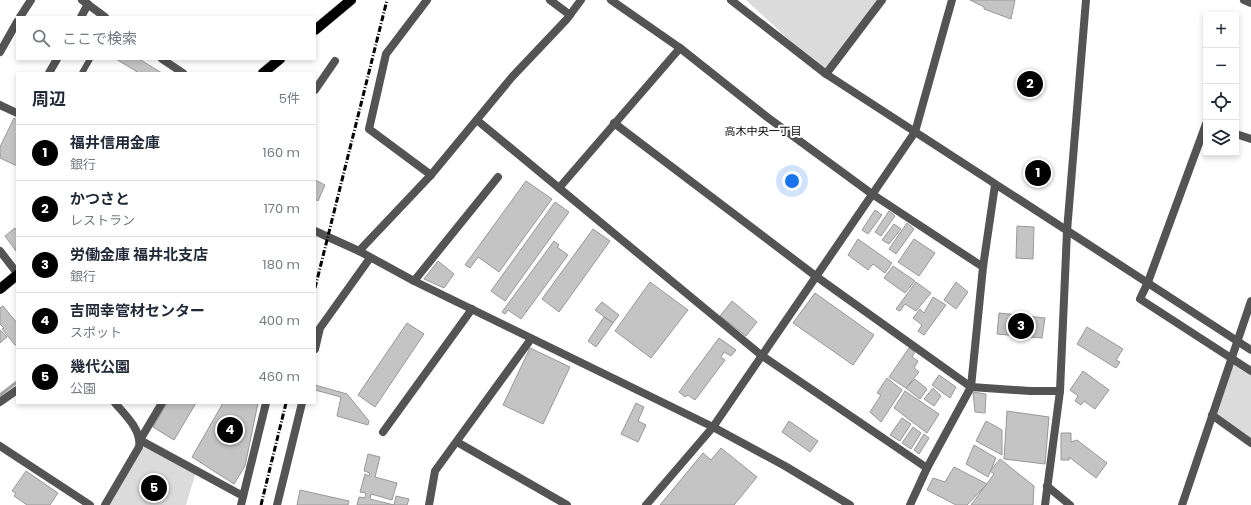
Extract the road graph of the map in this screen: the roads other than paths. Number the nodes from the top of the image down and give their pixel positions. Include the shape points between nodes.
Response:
1 (31, 0) edge
2 (351, 0) edge
3 (426, 0) edge
4 (550, 0) edge
5 (581, 0) edge
6 (612, 0) edge
7 (731, 0) edge
8 (882, 0) edge
9 (952, 0) edge
10 (1086, 0) edge
11 (1244, 0) edge
12 (85, 2) edge
13 (1251, 3) edge
14 (570, 15) junction
15 (21, 16) edge
16 (81, 16) edge
17 (104, 16) edge
18 (16, 25) edge
19 (316, 29) edge
20 (680, 48) junction
21 (0, 52) edge
22 (56, 60) edge
23 (89, 60) edge
24 (163, 60) edge
25 (279, 60) edge
26 (335, 61) dead end
27 (50, 72) edge
28 (83, 72) edge
29 (181, 72) edge
30 (264, 72) edge
31 (826, 74) junction
32 (316, 89) edge
33 (0, 105) edge
34 (16, 113) edge
35 (478, 121) junction
36 (614, 123) junction
37 (915, 132) junction
38 (1203, 132) edge
39 (1239, 135) edge
40 (1251, 139) edge
41 (431, 175) junction
42 (498, 177) dead end
43 (995, 185) junction
44 (558, 188) junction
45 (872, 194) junction
46 (1067, 230) junction
47 (316, 231) edge
48 (0, 251) edge
49 (359, 251) junction
50 (370, 258) junction
51 (983, 267) junction
52 (16, 273) edge
53 (16, 275) edge
54 (817, 276) junction
55 (414, 281) junction
56 (1148, 282) junction
57 (0, 289) edge
58 (1251, 301) edge
59 (472, 309) junction
60 (531, 339) junction
61 (1237, 341) junction
62 (316, 344) edge
63 (1251, 350) edge
64 (761, 355) junction
65 (1231, 358) junction
66 (1251, 371) edge
67 (971, 387) junction
68 (16, 391) edge
69 (1060, 391) junction
70 (0, 402) edge
71 (116, 404) edge
72 (161, 404) edge
73 (266, 404) edge
74 (302, 404) edge
75 (1212, 415) junction
76 (713, 427) junction
77 (383, 432) dead end
78 (140, 440) junction
79 (457, 442) junction
80 (1251, 443) edge
81 (0, 446) edge
82 (927, 468) junction
83 (1047, 486) junction
84 (243, 496) junction
85 (430, 504) edge
86 (90, 505) edge
87 (105, 505) edge
88 (241, 505) edge
89 (277, 505) edge
90 (567, 505) edge
91 (646, 505) edge
92 (850, 505) edge
93 (910, 505) edge
94 (1045, 505) edge
95 (1070, 505) edge
96 (1182, 505) edge

1 - 15 street
2 - 19 main road
3 - 41 street via 386,54 369,129
4 - 14 street
5 - 14 street
6 - 20 street
7 - 31 street
8 - 31 street
9 - 37 street
10 - 46 street
11 - 13 street
12 - 16 street
12 - 17 street
14 - 35 street via 512,78
18 - 21 street
20 - 36 street
20 - 45 street via 766,117
22 - 27 street
23 - 28 lane
24 - 29 street
25 - 30 main road
26 - 32 street
31 - 37 street
33 - 34 street
35 - 41 street
35 - 44 street
36 - 44 street
36 - 54 street
37 - 43 street
37 - 45 street
38 - 56 street
39 - 40 street
41 - 49 street
42 - 55 street
43 - 46 street
43 - 51 street
44 - 64 street
45 - 51 street
45 - 54 street
46 - 56 street
46 - 69 street
47 - 49 street
48 - 52 street
49 - 50 street
50 - 55 street
50 - 62 street via 320,328
51 - 67 street
53 - 57 main road
54 - 64 street
54 - 67 street
55 - 59 street
56 - 61 street
56 - 65 street via 1140,299
58 - 61 street
59 - 60 street
59 - 77 street
60 - 76 street
60 - 79 street
61 - 63 street
61 - 65 street
64 - 76 street
64 - 82 street
65 - 66 street
65 - 75 street
67 - 69 street
67 - 82 street
68 - 70 street
69 - 83 street
71 - 78 street via 138,433
72 - 78 street
73 - 84 street
74 - 89 street
75 - 80 street
75 - 96 street
76 - 91 street
76 - 92 street
78 - 84 street
78 - 87 street
79 - 85 street via 435,471
79 - 90 street
81 - 86 street
82 - 93 street
83 - 94 street
83 - 95 street
84 - 88 street

